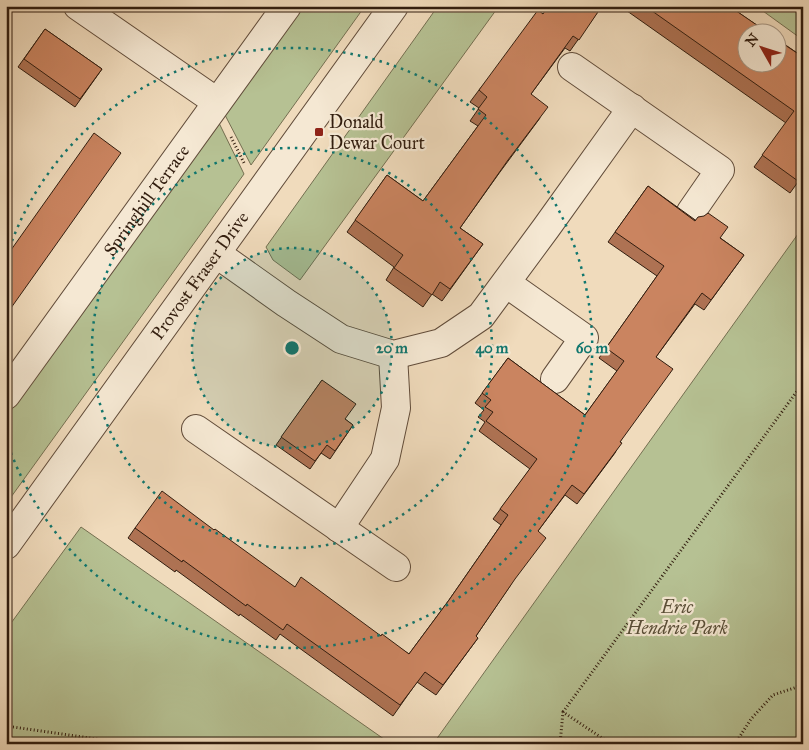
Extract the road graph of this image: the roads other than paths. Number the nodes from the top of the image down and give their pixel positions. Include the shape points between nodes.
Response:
1 (78, 6) edge
2 (286, 6) edge
3 (394, 6) edge
4 (572, 67) dead end
5 (217, 102) junction
6 (632, 108) junction
7 (691, 212) dead end
8 (217, 254) junction
9 (506, 283) junction
10 (393, 355) junction
11 (555, 379) dead end
12 (6, 395) edge
13 (196, 429) dead end
14 (339, 528) junction
15 (6, 545) edge
16 (396, 567) dead end

1 - 5 street
2 - 5 street, Springhill Terrace
3 - 8 street, Provost Fraser Drive
4 - 6 street
5 - 12 street, Springhill Terrace
6 - 7 street via 720,170
6 - 9 street
8 - 10 street via 341,339
8 - 15 street, Provost Fraser Drive
9 - 10 street via 480,316 441,342
9 - 11 street via 584,338
10 - 14 street via 396,408 385,459
13 - 14 street
14 - 16 street

